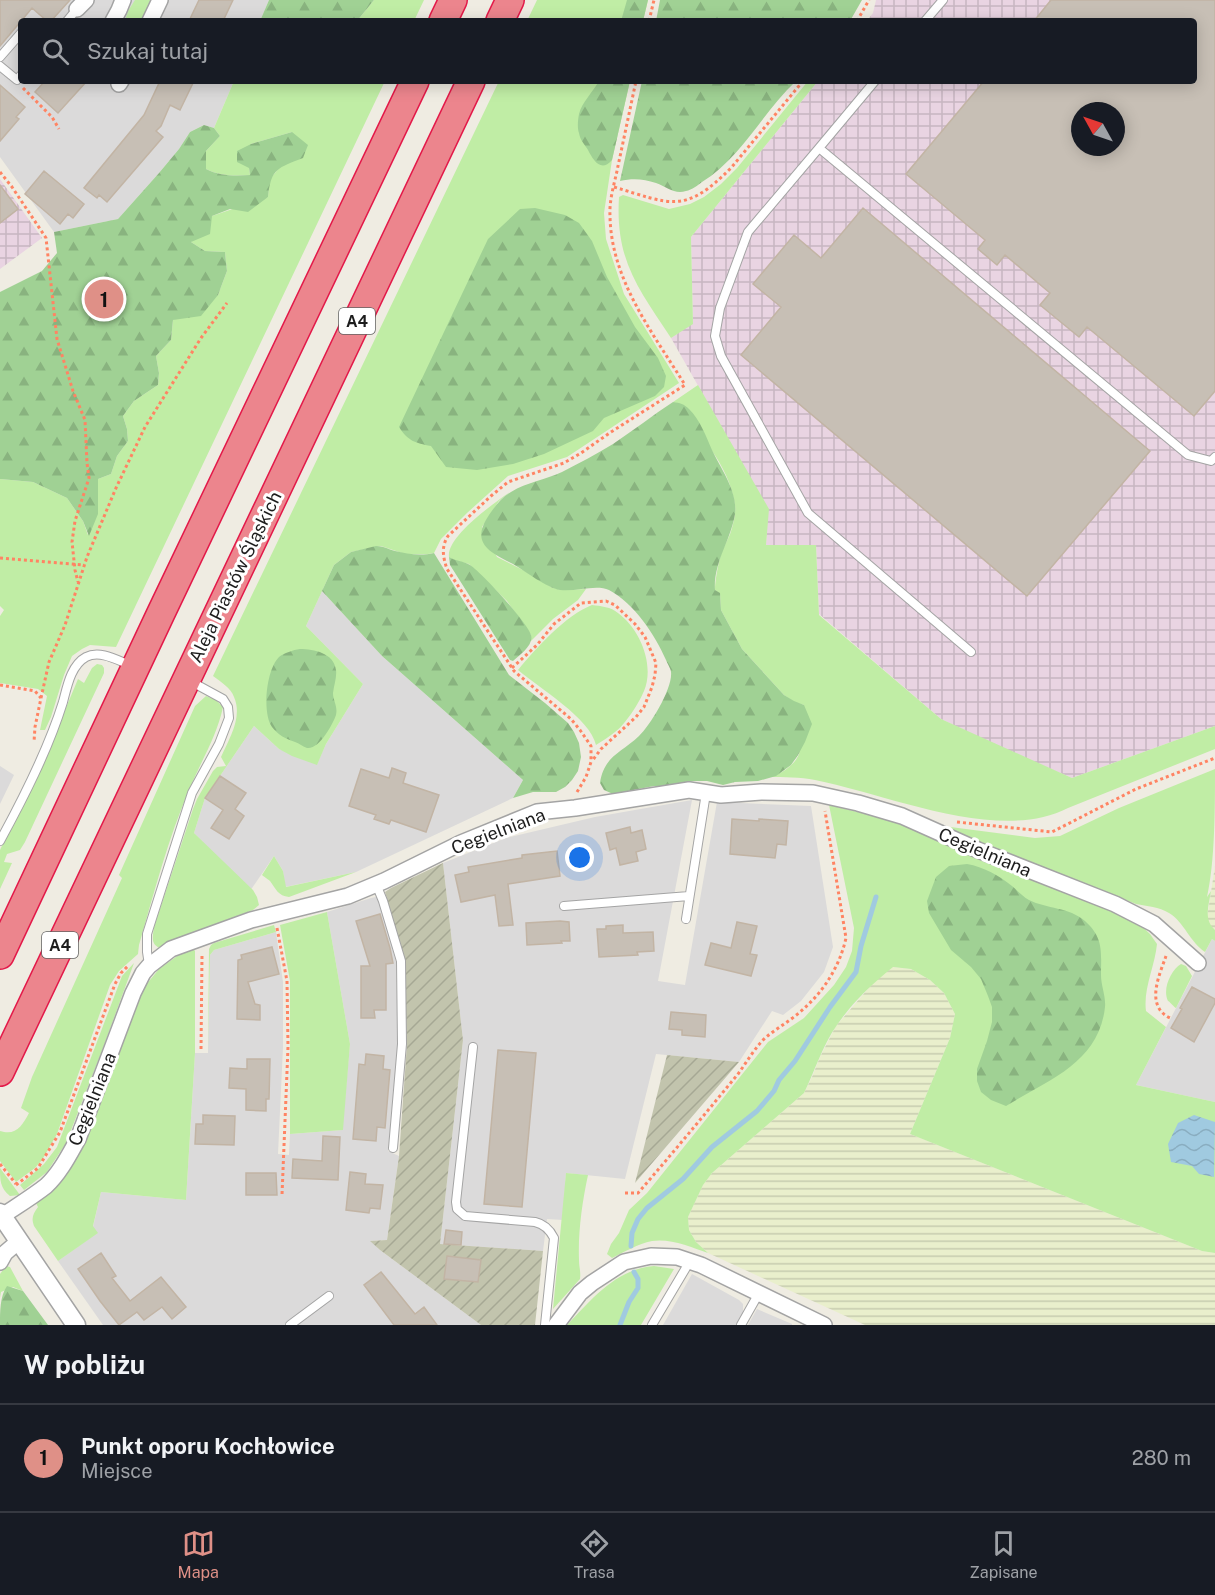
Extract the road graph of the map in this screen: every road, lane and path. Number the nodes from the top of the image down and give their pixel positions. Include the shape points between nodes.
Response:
1 (123, 0) edge
2 (160, 0) edge
3 (453, 0) edge
4 (510, 0) edge
5 (654, 0) edge
6 (869, 0) edge
7 (943, 0) edge
8 (82, 4) edge
9 (70, 18) edge
10 (115, 18) edge
11 (151, 18) edge
12 (444, 18) edge
13 (501, 18) edge
14 (651, 18) edge
15 (859, 18) edge
16 (928, 18) edge
17 (18, 36) edge
18 (0, 57) edge
19 (0, 66) edge
20 (18, 77) edge
21 (24, 84) edge
22 (414, 84) edge
23 (470, 84) edge
24 (635, 84) edge
25 (801, 84) edge
26 (872, 84) edge
27 (59, 129) dead end
28 (819, 148) junction
29 (0, 172) edge
30 (614, 187) junction
31 (227, 303) dead end
32 (1215, 458) edge
33 (0, 558) edge
34 (74, 564) junction
35 (84, 565) junction
36 (78, 584) junction
37 (971, 652) dead end
38 (136, 668) junction
39 (512, 668) junction
40 (186, 679) junction
41 (0, 685) edge
42 (41, 698) junction
43 (1215, 759) edge
44 (591, 762) junction
45 (36, 768) junction
46 (706, 793) junction
47 (823, 795) junction
48 (566, 808) junction
49 (948, 821) dead end
50 (0, 841) edge
51 (376, 884) junction
52 (689, 896) junction
53 (564, 906) dead end
54 (275, 914) junction
55 (686, 919) dead end
56 (1168, 936) junction
57 (202, 937) junction
58 (0, 955) edge
59 (148, 959) junction
60 (1198, 963) dead end
61 (1170, 1018) dead end
62 (473, 1047) dead end
63 (201, 1049) dead end
64 (0, 1072) edge
65 (393, 1148) dead end
66 (0, 1164) edge
67 (16, 1185) junction
68 (625, 1193) dead end
69 (282, 1195) dead end
70 (27, 1199) junction
71 (1, 1214) edge
72 (19, 1241) junction
73 (690, 1261) junction
74 (0, 1262) edge
75 (759, 1293) junction
76 (329, 1296) dead end
77 (76, 1325) edge
78 (290, 1325) edge
79 (545, 1325) edge
80 (556, 1325) edge
81 (652, 1325) edge
82 (741, 1325) edge
83 (824, 1325) edge

1 - 10 street
2 - 11 street
3 - 12 highway
4 - 13 highway
5 - 14 path
6 - 15 path
7 - 16 lane
8 - 9 lane
17 - 18 lane
19 - 20 lane
21 - 27 path
22 - 38 highway
23 - 40 highway, Aleja Piastów Śląskich / A4
24 - 30 path
25 - 30 path via 731,168 694,198 664,202
26 - 28 lane
28 - 32 lane via 1188,455 1211,461
28 - 37 lane via 748,231 720,308 715,336 721,356 808,513
29 - 34 path via 46,238 57,339 85,420 89,478 75,521
30 - 39 path via 611,232 626,287 685,385 581,453 508,482 444,543 447,569
31 - 35 path via 146,427
33 - 34 path
34 - 35 path
34 - 36 path
35 - 36 path
36 - 42 path via 49,662
38 - 45 lane via 110,656 87,657 79,663 70,677 57,721
38 - 58 highway
39 - 44 path via 571,719 591,746
39 - 44 path via 554,624 581,603 606,601 635,624 656,663 656,675 636,717
40 - 59 lane via 223,699 229,718 192,793 147,934
40 - 64 highway, Aleja Piastów Śląskich / A4
41 - 42 path via 36,691
42 - 45 path via 35,727
43 - 49 path via 1136,789 1052,832
44 - 48 path
45 - 50 lane
46 - 47 street, Cegielniana
46 - 48 street, Cegielniana via 689,789
46 - 52 lane
47 - 56 street, Cegielniana via 902,816 1115,904 1154,924
47 - 68 path via 846,938 835,970 812,1000 761,1042 638,1193
48 - 51 street, Cegielniana via 537,812
51 - 54 street, Cegielniana via 348,896
51 - 65 lane via 401,961 402,1044
52 - 53 lane
52 - 55 lane
54 - 57 street, Cegielniana
54 - 69 path via 287,981
56 - 60 street, Cegielniana
56 - 61 path via 1155,997 1160,1010
57 - 59 street, Cegielniana
57 - 63 path
59 - 67 path via 129,964 121,973 60,1132 38,1168
59 - 70 street, Cegielniana via 78,1139 58,1172
62 - 79 lane via 457,1209 465,1216 535,1222 552,1233
66 - 67 path
67 - 70 path
70 - 71 street, Cegielniana
71 - 72 street
72 - 74 street
72 - 77 street
73 - 75 street
73 - 80 street via 651,1256 624,1262 580,1293
73 - 81 lane
75 - 82 lane
75 - 83 street
76 - 78 lane

